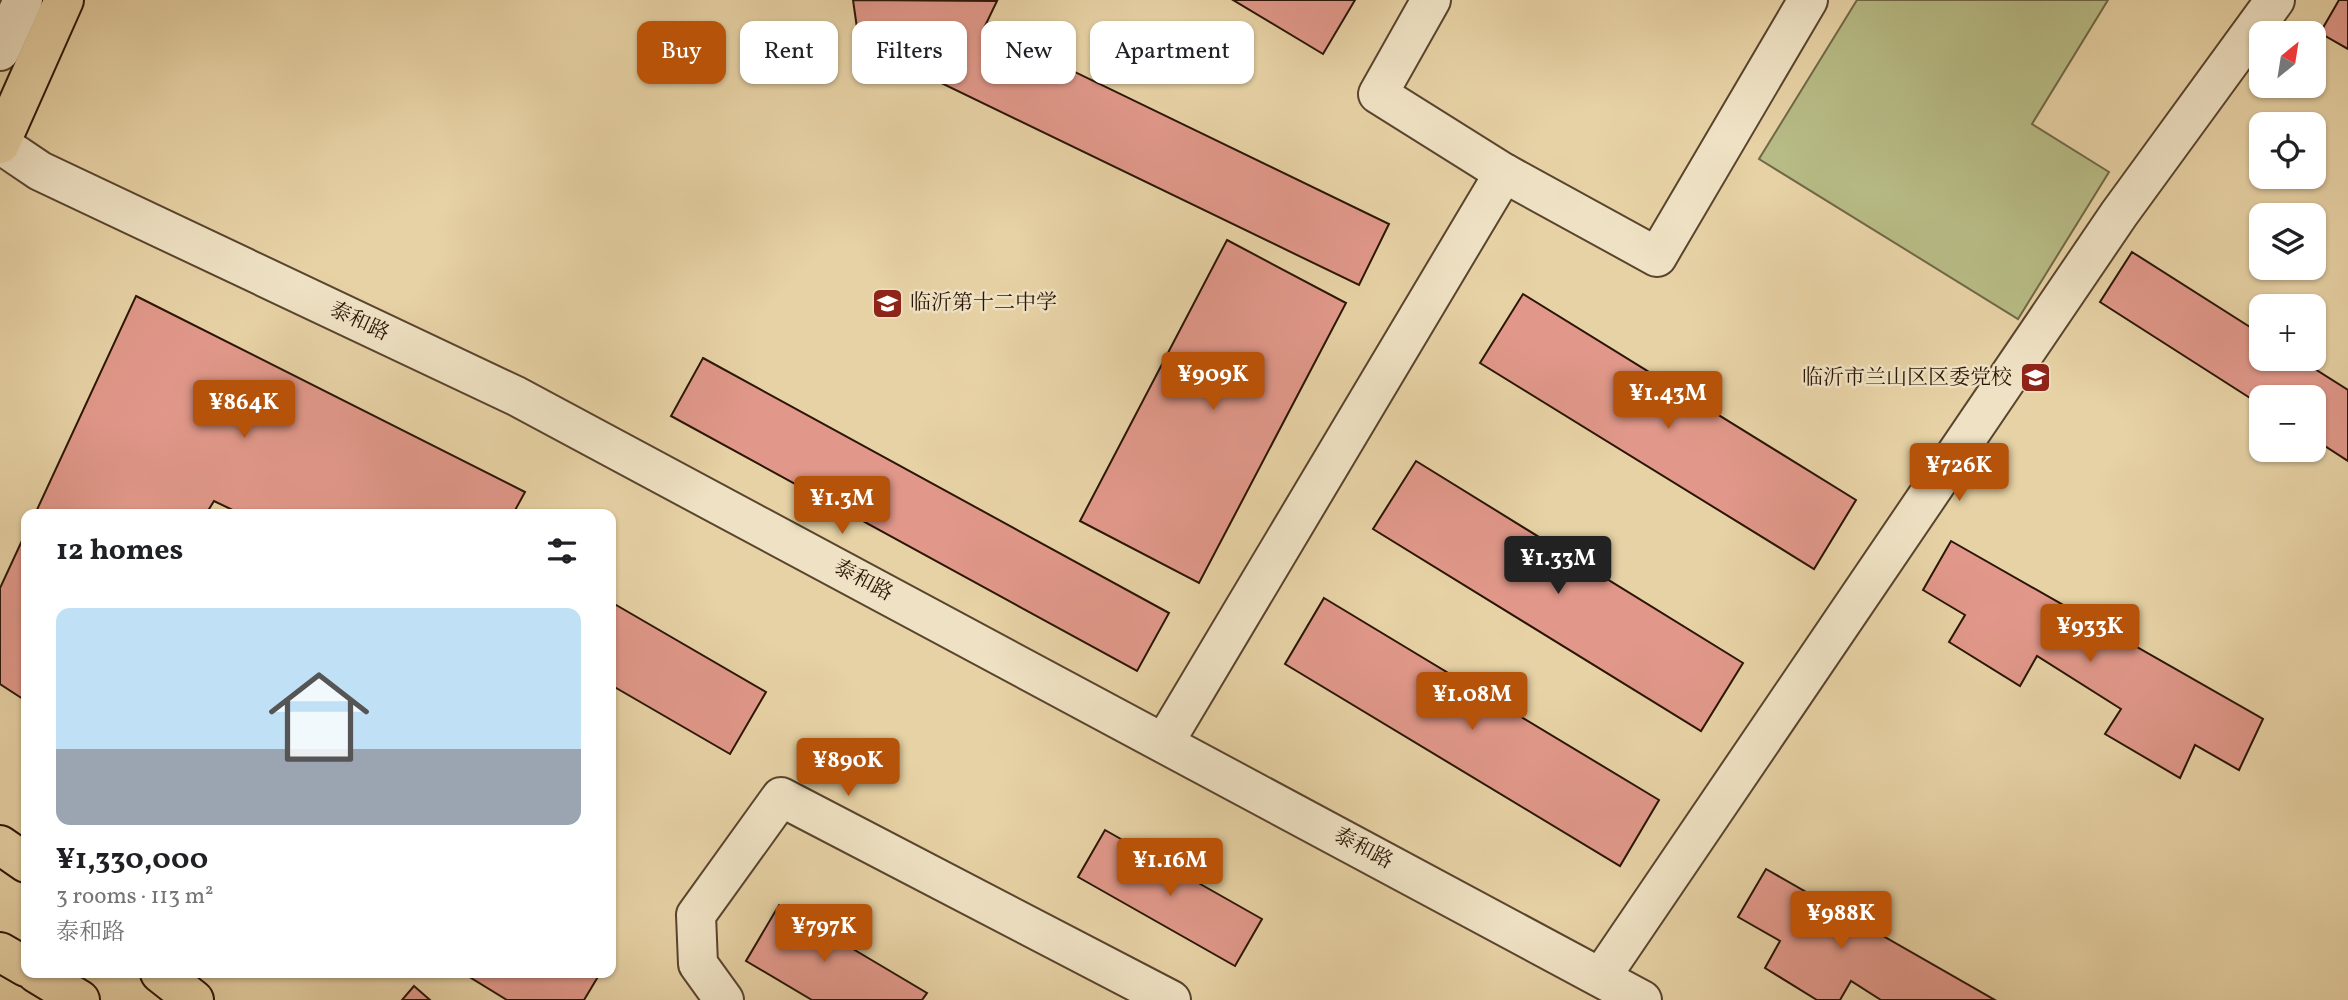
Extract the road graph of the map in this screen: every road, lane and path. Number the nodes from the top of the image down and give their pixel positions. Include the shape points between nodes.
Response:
1 (23, 0) edge
2 (64, 0) edge
3 (1431, 0) edge
4 (1808, 0) edge
5 (2275, 0) edge
6 (0, 51) edge
7 (0, 144) edge
8 (1504, 173) junction
9 (1164, 743) junction
10 (0, 845) edge
11 (21, 860) edge
12 (0, 864) edge
13 (21, 879) edge
14 (1601, 977) junction
15 (46, 978) edge
16 (166, 978) edge
17 (80, 1000) edge
18 (194, 1000) edge
19 (724, 1000) edge
20 (1171, 1000) edge
21 (1642, 1000) edge

1 - 6 street
2 - 7 main road
3 - 8 street via 1378,94
4 - 8 street via 1657,257
5 - 14 street via 2119,214
7 - 9 street, 泰和路 via 40,171 516,396
8 - 9 street
9 - 14 street, 泰和路
10 - 11 main road
12 - 13 main road
14 - 21 street, 泰和路
15 - 17 main road
16 - 18 main road
19 - 20 street via 698,964 696,915 781,796

